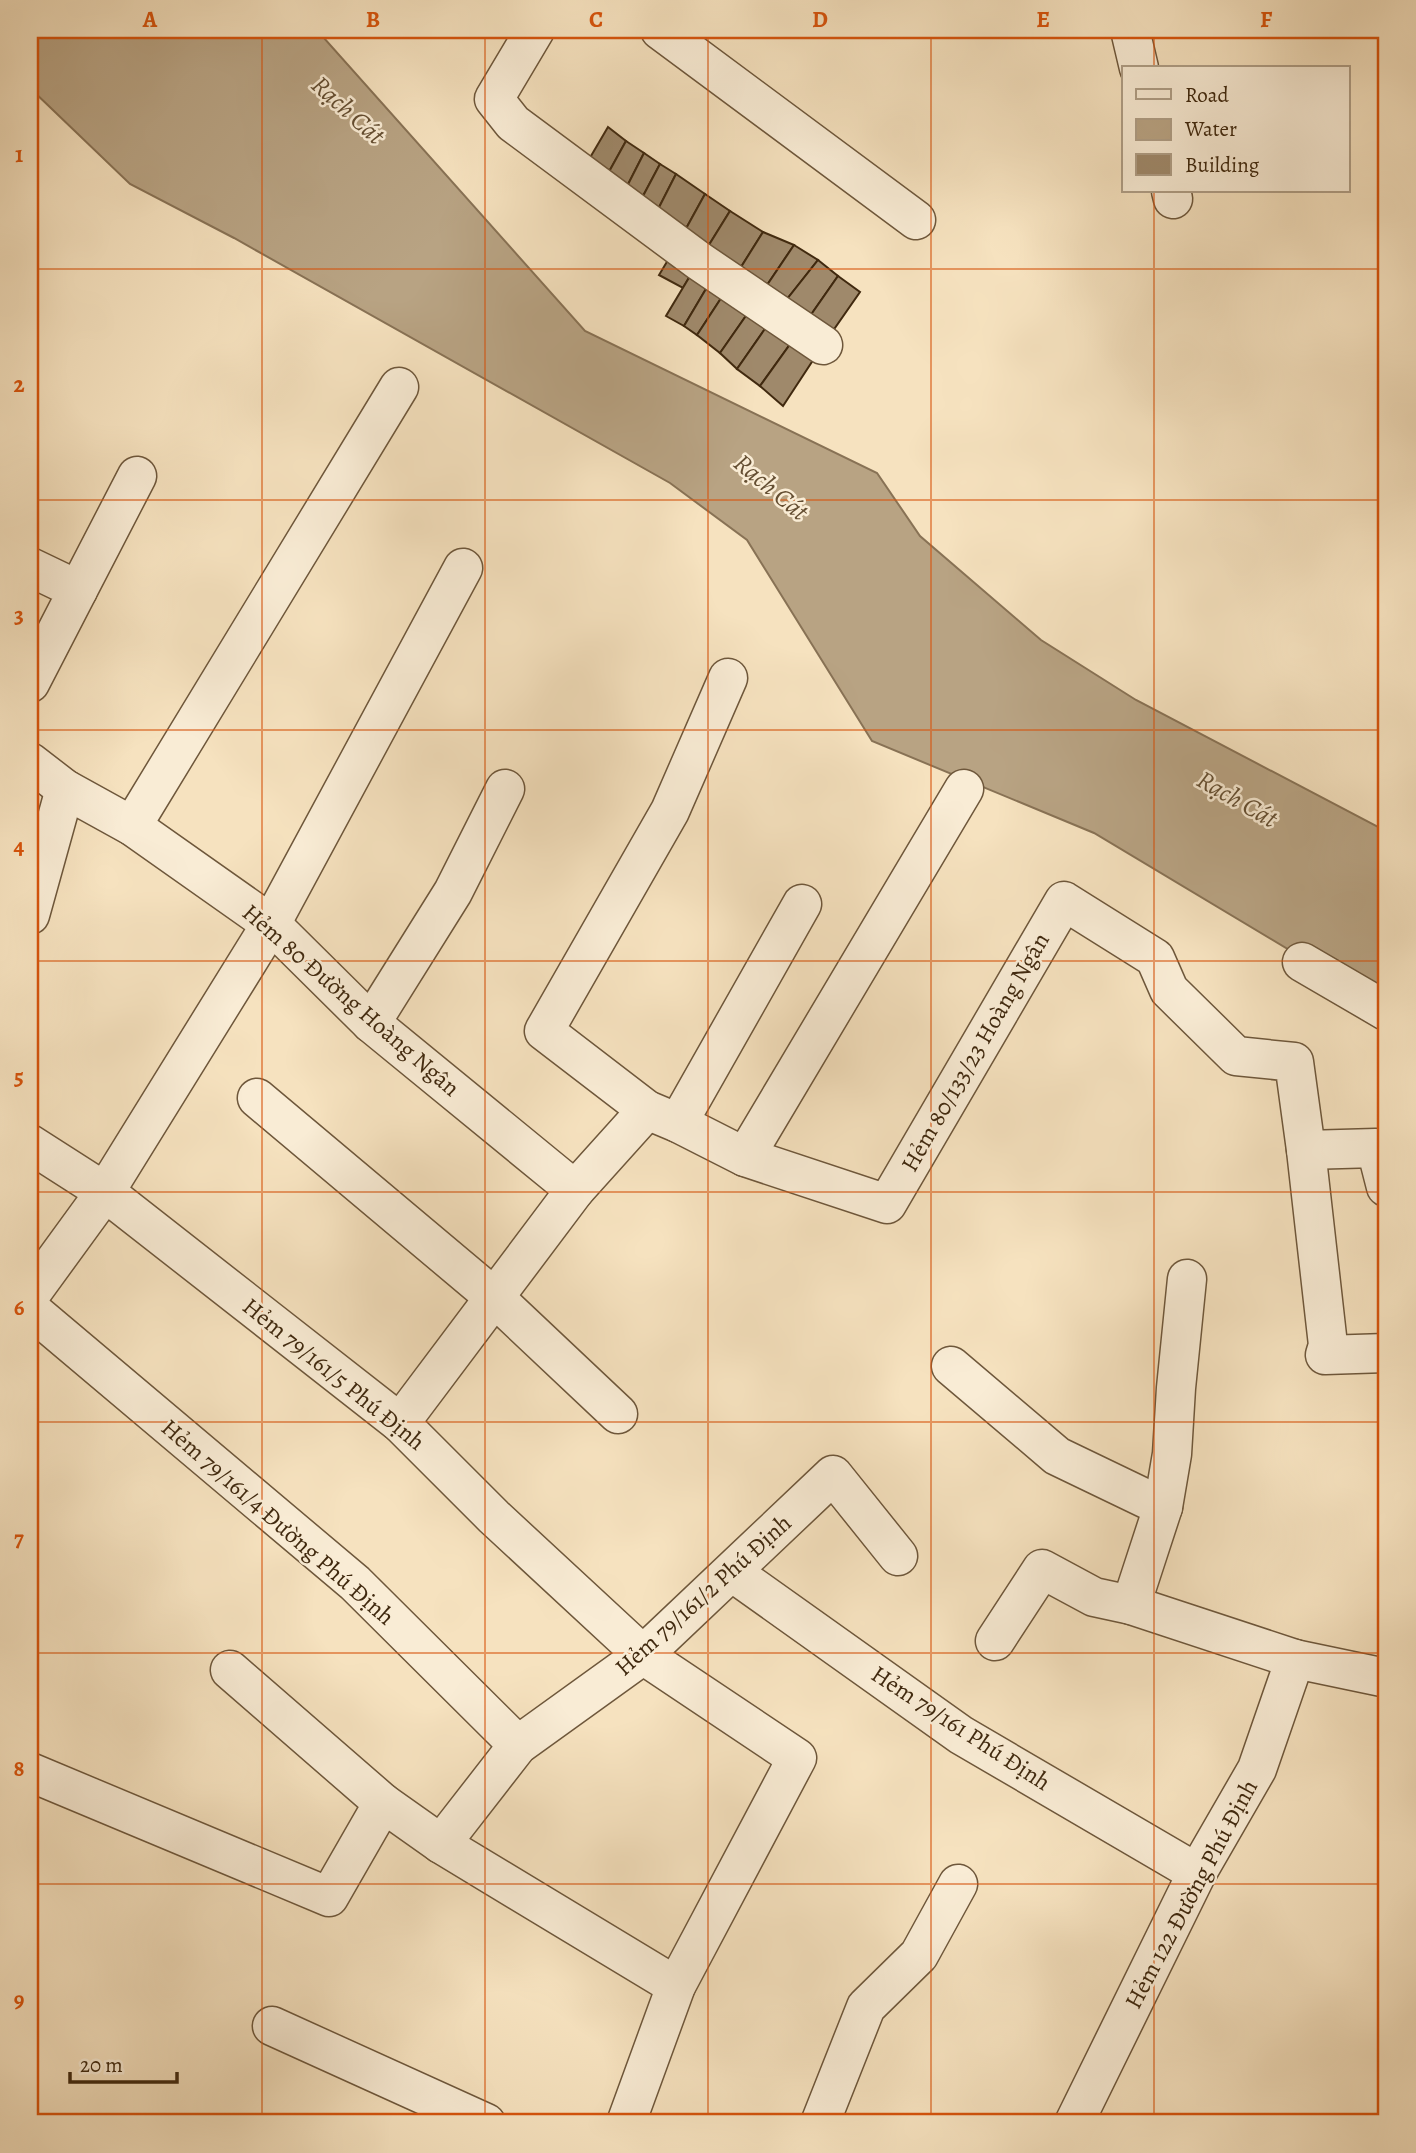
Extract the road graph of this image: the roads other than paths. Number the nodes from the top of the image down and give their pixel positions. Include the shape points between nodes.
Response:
1 (535, 30) edge
2 (660, 30) edge
3 (1130, 30) edge
4 (1139, 66) edge
5 (916, 220) dead end
6 (823, 345) dead end
7 (400, 387) dead end
8 (137, 476) dead end
9 (30, 567) edge
10 (463, 568) dead end
11 (78, 590) junction
12 (728, 678) dead end
13 (30, 683) edge
14 (30, 762) edge
15 (65, 789) junction
16 (505, 789) dead end
17 (964, 789) dead end
18 (132, 826) junction
19 (802, 904) dead end
20 (30, 915) edge
21 (271, 924) junction
22 (1303, 962) dead end
23 (1386, 1011) edge
24 (371, 1023) junction
25 (257, 1098) dead end
26 (662, 1117) junction
27 (30, 1144) edge
28 (1306, 1150) junction
29 (745, 1157) junction
30 (1386, 1187) edge
31 (575, 1190) junction
32 (106, 1192) junction
33 (1187, 1279) dead end
34 (30, 1295) edge
35 (495, 1298) junction
36 (30, 1309) edge
37 (1386, 1353) edge
38 (951, 1366) dead end
39 (618, 1414) dead end
40 (400, 1423) junction
41 (1163, 1507) junction
42 (898, 1556) dead end
43 (732, 1572) junction
44 (1131, 1605) junction
45 (995, 1641) dead end
46 (643, 1655) junction
47 (1295, 1659) junction
48 (230, 1670) dead end
49 (1386, 1678) edge
50 (518, 1745) junction
51 (30, 1772) edge
52 (383, 1803) junction
53 (441, 1844) junction
54 (1197, 1873) junction
55 (958, 1884) dead end
56 (677, 1986) junction
57 (272, 2026) dead end
58 (486, 2123) edge
59 (626, 2123) edge
60 (820, 2123) edge
61 (1074, 2123) edge

1 - 6 street via 494,99 513,123 699,261
2 - 5 street
3 - 4 street
7 - 18 street
8 - 11 street
9 - 11 street
10 - 21 street
11 - 13 street
12 - 26 street via 670,811 544,1031
14 - 15 street, Hẻm 80 Đường Hoàng Ngân
15 - 18 street, Hẻm 80 Đường Hoàng Ngân
15 - 20 street
16 - 24 street via 453,892
17 - 29 street
18 - 21 street, Hẻm 80 Đường Hoàng Ngân
19 - 26 street
21 - 24 street, Hẻm 80 Đường Hoàng Ngân
21 - 32 street
22 - 23 street
24 - 31 street, Hẻm 80 Đường Hoàng Ngân
25 - 35 street
26 - 29 street
26 - 31 street
27 - 32 street, Hẻm 79/161/5 Phú Định
28 - 29 street, Hẻm 80/133/23 Hoàng Ngân via 1294,1062 1236,1056 1168,990 1155,958 1064,901 887,1204
28 - 30 street via 1376,1148
28 - 37 street via 1328,1345 1325,1355
31 - 35 street
32 - 34 street
32 - 40 street, Hẻm 79/161/5 Phú Định
33 - 41 street
35 - 39 street
35 - 40 street
36 - 50 street, Hẻm 79/161/4 Đường Phú Định via 355,1583
38 - 41 street via 1057,1456
40 - 46 street, Hẻm 79/161/5 Phú Định
41 - 44 street
42 - 43 street, Hẻm 79/161/2 Phú Định via 833,1475
43 - 46 street, Hẻm 79/161/2 Phú Định
43 - 54 street, Hẻm 79/161 Phú Định via 961,1735
44 - 45 street via 1094,1597 1042,1569
44 - 47 street
46 - 50 street, Hẻm 79/161/2 Phú Định
46 - 56 street, Hẻm 79/161/5 Phú Định via 797,1758
47 - 49 street
47 - 54 street, Hẻm 122 Đường Phú Định via 1256,1769
48 - 52 street
50 - 53 street, Hẻm 79/161/2 Phú Định
51 - 52 street via 329,1897
52 - 53 street
53 - 56 street
54 - 61 street, Hẻm 122 Đường Phú Định
55 - 60 street via 919,1955 866,2007
56 - 59 street
57 - 58 street

